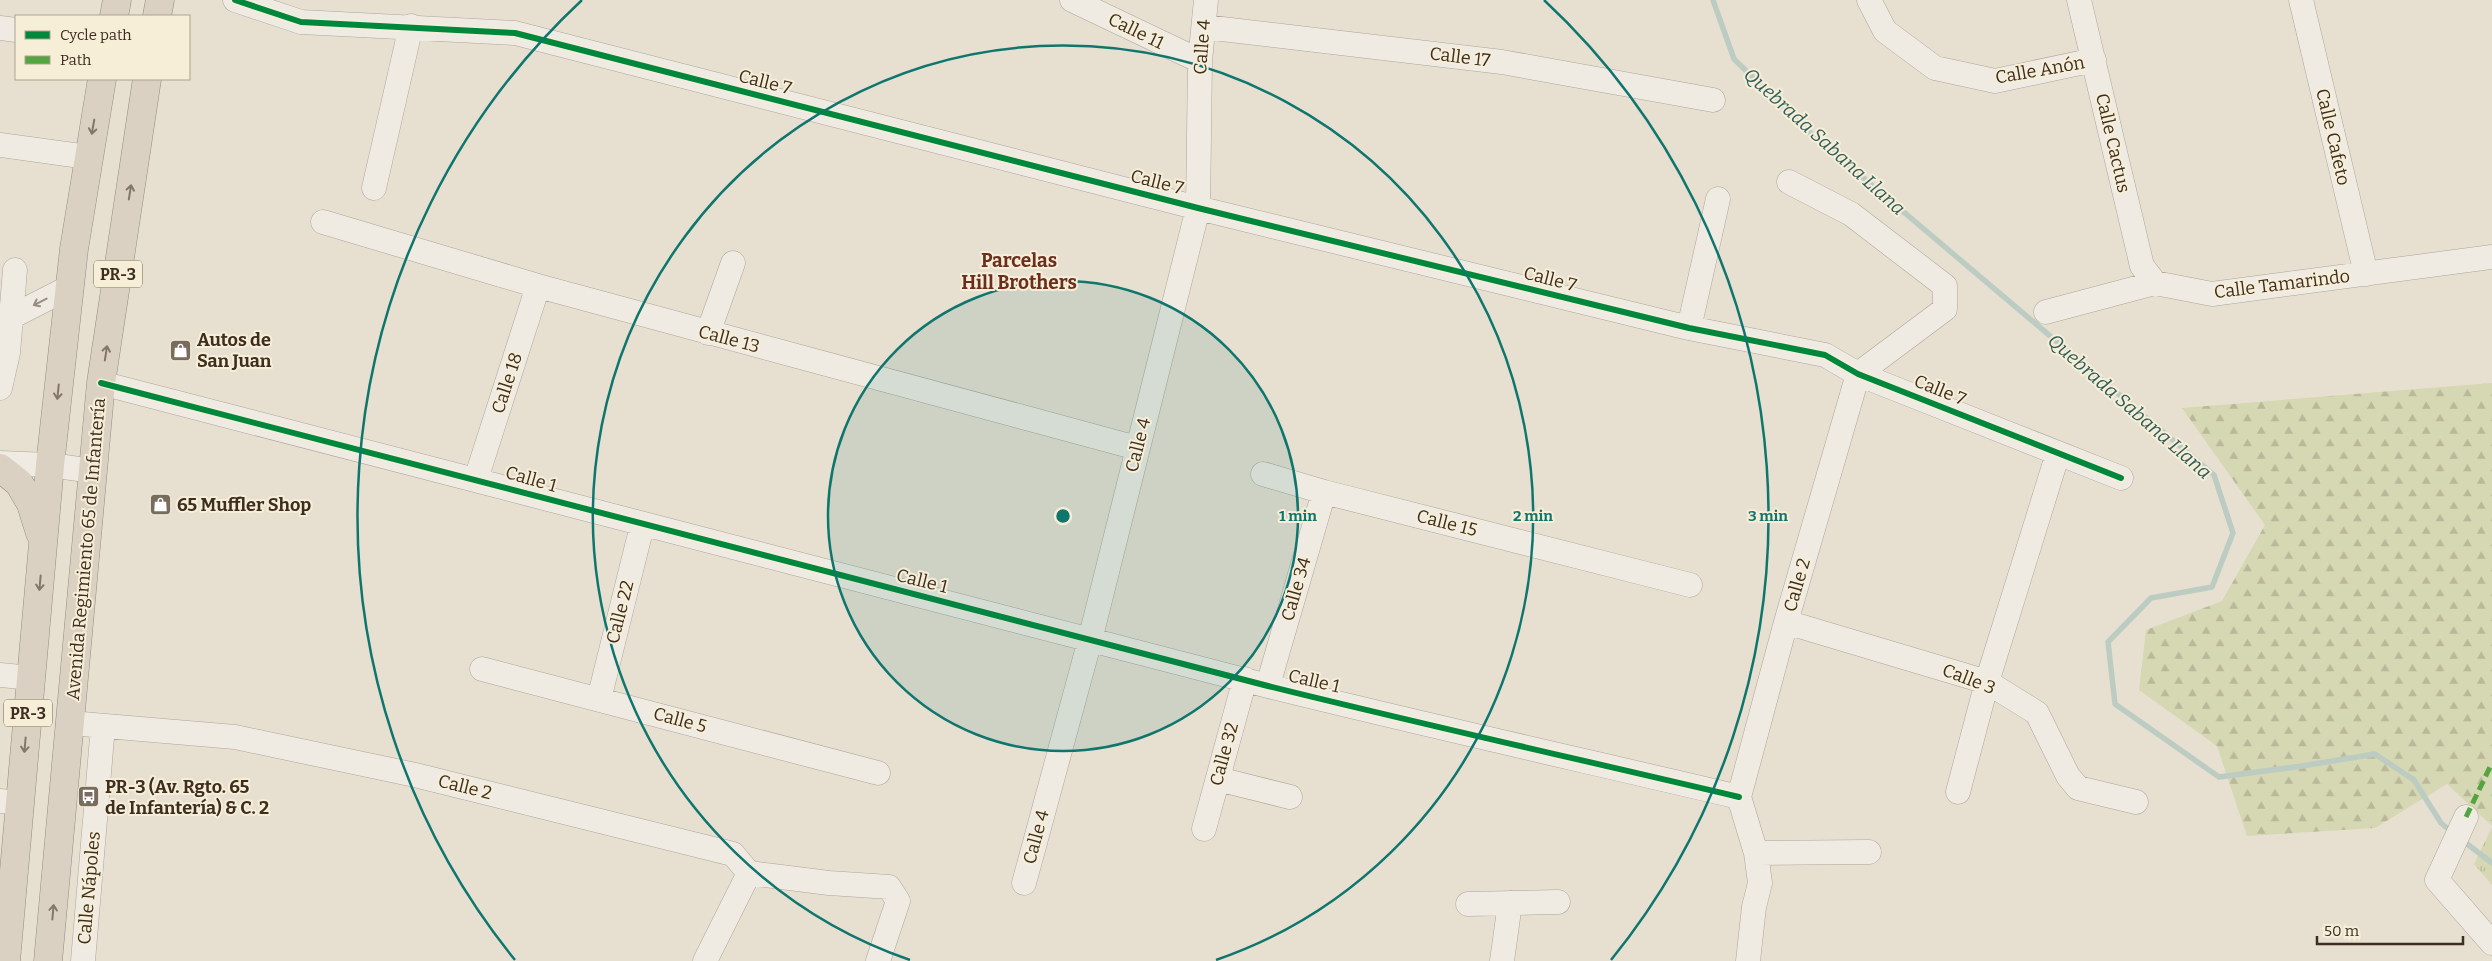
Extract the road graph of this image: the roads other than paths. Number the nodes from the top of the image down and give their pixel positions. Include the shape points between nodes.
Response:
1 (117, 0) edge
2 (160, 0) edge
3 (235, 0) edge
4 (1072, 0) edge
5 (1206, 0) edge
6 (1868, 0) edge
7 (2079, 0) edge
8 (2301, 0) edge
9 (114, 15) edge
10 (157, 15) edge
11 (412, 26) junction
12 (1205, 27) junction
13 (0, 28) edge
14 (15, 30) edge
15 (2094, 60) junction
16 (1200, 61) junction
17 (102, 80) edge
18 (147, 80) edge
19 (1713, 100) dead end
20 (0, 145) edge
21 (88, 157) junction
22 (1789, 182) dead end
23 (374, 188) dead end
24 (1718, 199) dead end
25 (1198, 208) junction
26 (323, 222) dead end
27 (2492, 257) edge
28 (733, 263) dead end
29 (15, 270) dead end
30 (2366, 274) junction
31 (2155, 283) junction
32 (538, 286) junction
33 (70, 287) junction
34 (2046, 312) dead end
35 (11, 317) junction
36 (1689, 328) junction
37 (708, 333) junction
38 (1858, 374) junction
39 (101, 383) junction
40 (0, 388) edge
41 (1137, 448) junction
42 (2058, 453) junction
43 (0, 463) edge
44 (50, 464) junction
45 (0, 468) edge
46 (93, 471) junction
47 (1263, 474) dead end
48 (2120, 478) dead end
49 (476, 479) junction
50 (1324, 492) junction
51 (642, 526) junction
52 (43, 542) junction
53 (1690, 585) dead end
54 (1786, 622) junction
55 (1090, 640) junction
56 (482, 669) dead end
57 (0, 675) edge
58 (31, 678) junction
59 (1245, 679) junction
60 (1987, 682) junction
61 (1268, 685) junction
62 (598, 699) junction
63 (70, 723) junction
64 (103, 726) junction
65 (878, 773) dead end
66 (1218, 778) junction
67 (1958, 792) dead end
68 (1290, 797) dead end
69 (1739, 797) junction
70 (10, 802) edge
71 (2136, 802) dead end
72 (2466, 817) dead end
73 (1204, 828) dead end
74 (1869, 852) dead end
75 (1756, 853) junction
76 (749, 873) junction
77 (1024, 883) dead end
78 (1558, 902) dead end
79 (1510, 903) junction
80 (1468, 904) dead end
81 (5, 917) edge
82 (2492, 944) edge
83 (6, 961) edge
84 (48, 961) edge
85 (83, 961) edge
86 (705, 961) edge
87 (878, 961) edge
88 (1502, 961) edge
89 (1748, 961) edge

1 - 9 highway
2 - 10 highway
3 - 11 street, Calle 7 via 302,22
4 - 16 street, Calle 11
5 - 12 street, Calle 4
6 - 15 street, Calle Anón via 1885,31 1935,68 1995,80
7 - 15 street, Calle Cactus
8 - 30 street, Calle Cafeto
11 - 23 street
11 - 25 street, Calle 7 via 515,33
12 - 16 street, Calle 4
12 - 19 street, Calle 17 via 1502,62
13 - 14 street
15 - 31 street, Calle Cactus via 2142,266
16 - 25 street, Calle 4
17 -> 21 highway, PR-3
39 -> 18 highway, Avenida Regimiento 65 de Infantería / PR-3
20 - 21 street
21 - 33 highway, PR-3
22 - 38 street via 1850,214 1945,286 1945,309
24 - 36 street
25 - 36 street, Calle 7
25 - 41 street, Calle 4
26 - 32 street, Calle 13
27 - 30 street, Calle Tamarindo
28 - 37 street
29 - 35 street
30 - 31 street, Calle Tamarindo via 2212,294
31 - 34 street, Calle Tamarindo
32 - 37 street, Calle 13
32 - 49 street, Calle 18
33 -> 35 street
33 -> 44 highway, PR-3
35 - 40 street via 8,354
36 - 38 street, Calle 7 via 1825,355
37 - 41 street, Calle 13
38 - 42 street, Calle 7
38 - 54 street, Calle 2
39 - 46 highway, Avenida Regimiento 65 de Infantería / PR-3
39 - 49 street, Calle 1
41 - 55 street, Calle 4
42 - 48 street, Calle 7
42 - 60 street
43 - 44 street
44 - 46 street
44 - 52 highway, PR-3
45 - 52 highway via 20,483 31,504
46 - 63 highway, Avenida Regimiento 65 de Infantería / PR-3
47 - 50 street, Calle 15
49 - 51 street, Calle 1
50 - 53 street, Calle 15
50 - 61 street, Calle 34
51 - 55 street, Calle 1
51 - 62 street, Calle 22
52 -> 58 highway, PR-3
54 - 60 street, Calle 3
54 - 69 street, Calle 2
55 - 59 street, Calle 1
55 - 77 street, Calle 4
56 - 62 street, Calle 5
57 - 58 street
58 -> 70 highway, PR-3
59 - 61 street, Calle 1
59 - 66 street, Calle 32
60 - 67 street
60 - 71 street, Calle 3 via 2036,713 2068,776 2078,788
61 - 69 street, Calle 1
62 - 65 street, Calle 5
63 - 64 street, Calle 2
84 -> 63 highway, Avenida Regimiento 65 de Infantería / PR-3
64 - 76 street, Calle 2 via 235,738 415,775 733,854
64 - 85 street, Calle Nápoles
66 - 68 street
66 - 73 street, Calle 32
69 - 75 street
70 - 81 highway, PR-3
72 - 82 street via 2437,880
74 - 75 street
75 - 89 street via 1760,882
76 - 86 street
76 - 87 street via 889,887 898,901
78 - 79 street
79 - 80 street
79 - 88 street
81 - 83 highway, PR-3

